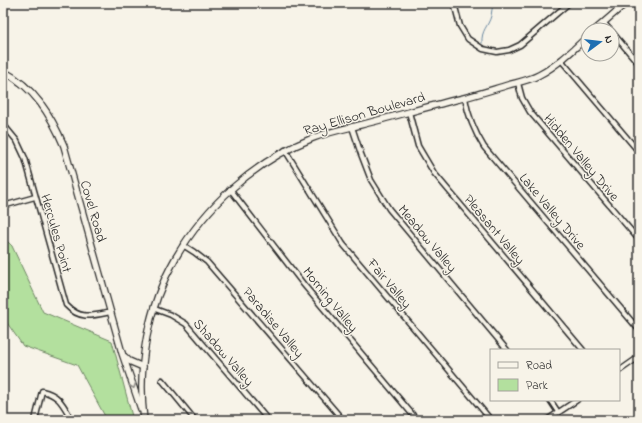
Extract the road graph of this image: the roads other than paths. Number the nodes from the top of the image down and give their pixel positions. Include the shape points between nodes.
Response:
1 (454, 3) edge
2 (568, 3) edge
3 (626, 3) edge
4 (604, 22) edge
5 (620, 41) edge
6 (580, 43) edge
7 (561, 60) junction
8 (639, 64) edge
9 (3, 71) edge
10 (518, 82) junction
11 (464, 98) junction
12 (409, 112) junction
13 (3, 124) edge
14 (352, 127) junction
15 (286, 150) junction
16 (639, 152) edge
17 (230, 190) junction
18 (36, 197) junction
19 (3, 206) edge
20 (639, 240) edge
21 (183, 246) junction
22 (154, 308) junction
23 (111, 312) junction
24 (639, 330) edge
25 (506, 349) edge
26 (581, 349) edge
27 (122, 353) junction
28 (639, 358) edge
29 (143, 367) junction
30 (620, 370) edge
31 (162, 380) dead end
32 (551, 401) edge
33 (575, 401) edge
34 (558, 412) junction
35 (144, 419) edge
36 (35, 420) edge
37 (72, 420) edge
38 (195, 420) edge
39 (268, 420) edge
40 (343, 420) edge
41 (417, 420) edge
42 (491, 420) edge
43 (547, 420) edge

1 - 2 street via 460,26 468,39 483,49 497,52 520,45
3 - 4 street
5 - 8 street
6 - 7 street, Ray Ellison Boulevard
7 - 10 street, Ray Ellison Boulevard via 538,76
7 - 16 street
9 - 23 street, Covel Road via 22,82 42,104 56,127 64,146
10 - 11 street, Ray Ellison Boulevard
10 - 20 street, Hidden Valley Drive via 530,112
11 - 12 street, Ray Ellison Boulevard
11 - 24 street, Lake Valley Drive via 472,126 484,147
12 - 14 street, Ray Ellison Boulevard
12 - 26 street, Pleasant Valley via 418,146 434,173
13 - 18 street, Hercules Point via 21,150
14 - 15 street, Ray Ellison Boulevard via 318,136
14 - 25 street, Meadow Valley via 371,180 389,209
15 - 17 street, Ray Ellison Boulevard
15 - 42 street, Fair Valley via 343,244
17 - 21 street, Ray Ellison Boulevard via 202,218
17 - 41 street, Morning Valley via 304,285
18 - 19 street
18 - 23 street, Hercules Point via 66,305 78,315
21 - 22 street, Ray Ellison Boulevard
21 - 40 street, Paradise Valley via 207,262
22 - 29 street, Ray Ellison Boulevard
22 - 39 street, Shadow Valley via 186,324
23 - 27 street, Covel Road
27 - 29 street via 129,361
27 -> 35 street, Covel Road
28 - 30 street
29 - 35 street, Ray Ellison Boulevard
31 - 38 street
32 - 34 street
33 - 34 street
34 - 43 street
36 - 37 street via 42,391 56,396

